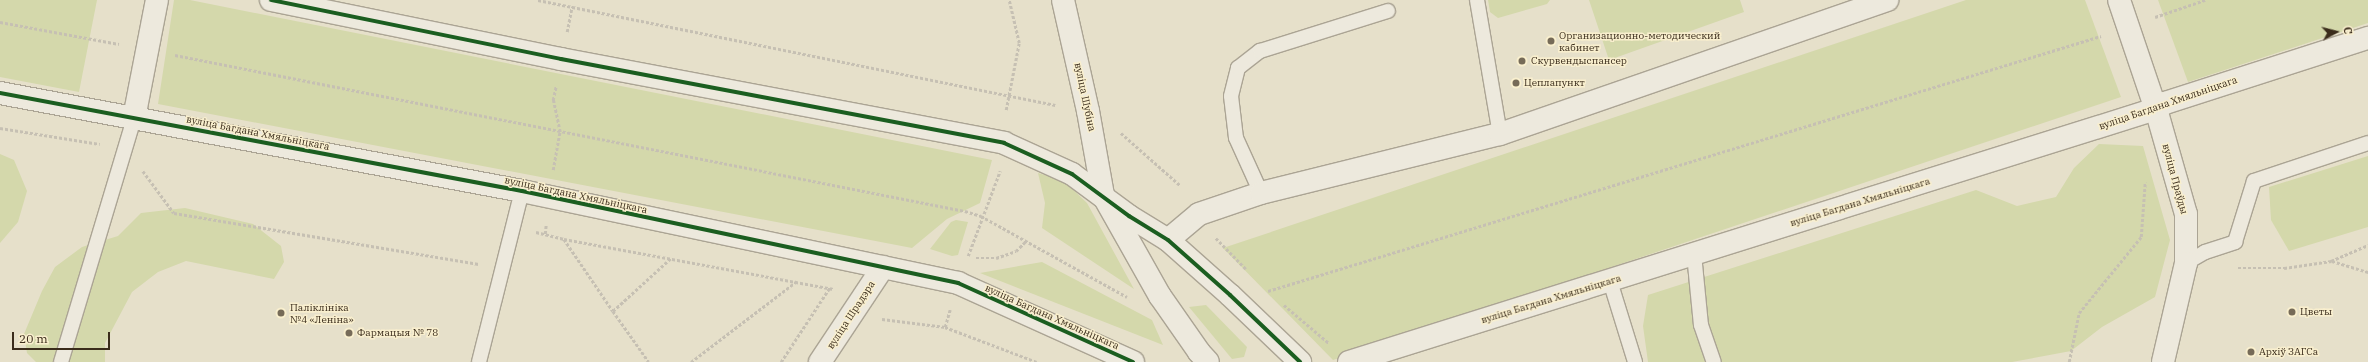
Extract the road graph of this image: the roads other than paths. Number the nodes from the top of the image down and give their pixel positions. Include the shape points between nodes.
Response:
1 (157, 0) edge
2 (271, 0) edge
3 (1063, 0) edge
4 (1477, 0) edge
5 (1888, 0) edge
6 (2119, 0) edge
7 (1859, 5) edge
8 (1388, 11) dead end
9 (2368, 38) edge
10 (0, 93) edge
11 (2156, 110) junction
12 (134, 118) junction
13 (1500, 134) junction
14 (2368, 143) edge
15 (522, 191) junction
16 (1261, 193) junction
17 (1103, 195) junction
18 (1168, 240) junction
19 (1694, 254) junction
20 (2186, 263) junction
21 (883, 267) junction
22 (1610, 281) junction
23 (61, 362) edge
24 (479, 362) edge
25 (820, 362) edge
26 (1134, 362) edge
27 (1208, 362) edge
28 (1300, 362) edge
29 (1350, 362) edge
30 (1635, 362) edge
31 (1714, 362) edge
32 (2162, 362) edge

1 - 12 street via 145,50
2 - 17 street via 561,59 1004,143 1072,174
3 - 17 street, вуліца Шубіна via 1088,111
4 - 13 lane
5 - 7 street
6 - 11 street, вуліца Праўды
7 - 13 street
8 - 16 lane via 1260,51 1238,68 1231,96 1236,138
9 - 11 street, вуліца Багдана Хмяльніцкага via 2165,103
10 - 12 street, вуліца Багдана Хмяльніцкага
11 - 19 street, вуліца Багдана Хмяльніцкага
11 - 20 street, вуліца Праўды via 2186,214
12 - 15 street, вуліца Багдана Хмяльніцкага
12 - 23 lane
13 - 16 street
14 - 20 lane via 2254,181 2235,242 2205,252
15 - 21 street, вуліца Багдана Хмяльніцкага
15 - 24 lane
16 - 18 street via 1199,214
17 - 18 street via 1129,216
17 - 27 street via 1160,296
18 - 28 street
19 - 22 street, вуліца Багдана Хмяльніцкага
19 - 31 lane via 1701,325
20 - 32 street, вуліца Праўды
21 - 25 street, вуліца Шрадэра
21 - 26 street, вуліца Багдана Хмяльніцкага via 958,283
22 - 29 street, вуліца Багдана Хмяльніцкага
22 - 30 lane

